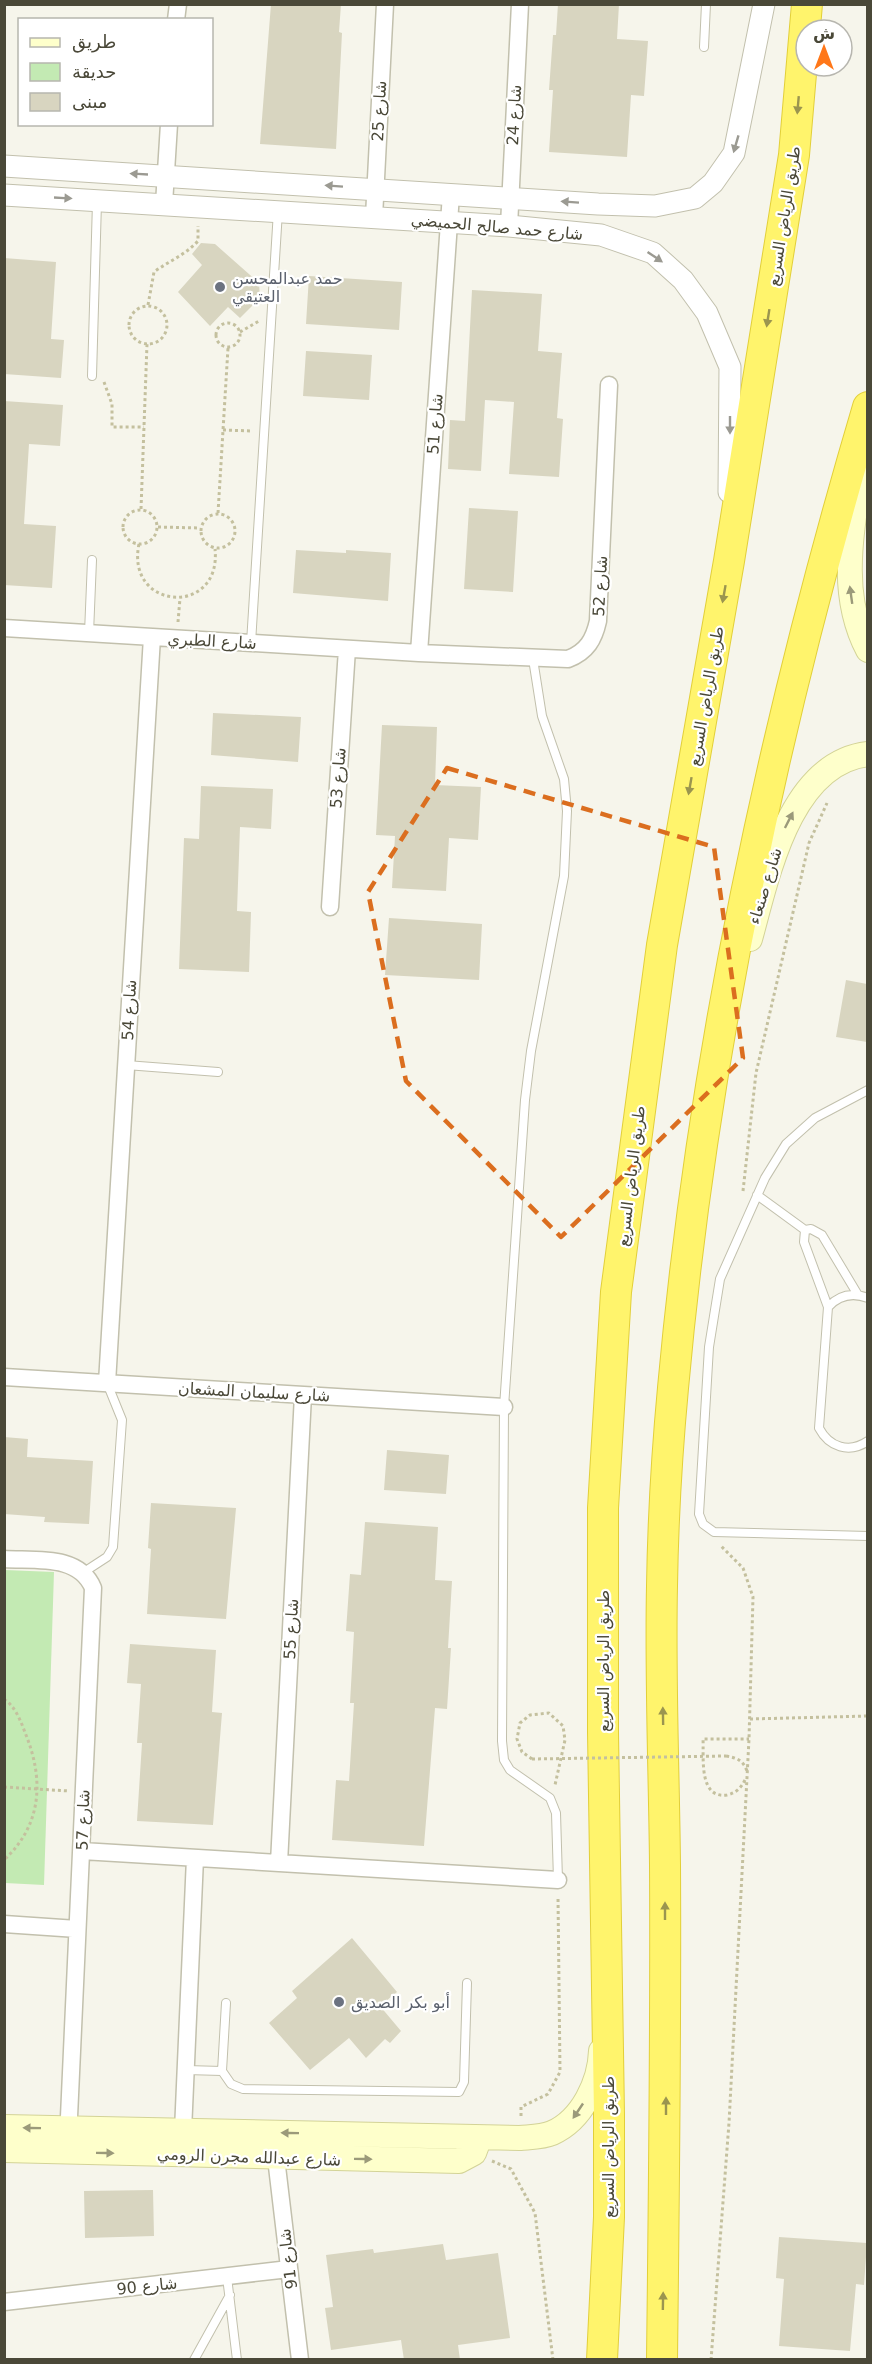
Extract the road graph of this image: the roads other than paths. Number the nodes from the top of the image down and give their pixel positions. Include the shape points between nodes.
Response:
1 (385, 4) edge
2 (520, 4) edge
3 (706, 4) edge
4 (764, 4) edge
5 (807, 4) edge
6 (704, 47) dead end
7 (169, 126) edge
8 (4, 166) edge
9 (166, 175) junction
10 (375, 189) junction
11 (4, 195) edge
12 (451, 195) junction
13 (510, 198) junction
14 (98, 199) junction
15 (164, 204) junction
16 (278, 211) junction
17 (374, 217) junction
18 (449, 222) junction
19 (509, 226) junction
20 (92, 376) road end
21 (609, 385) dead end
22 (867, 407) edge
23 (867, 425) edge
24 (92, 560) dead end
25 (729, 561) junction
26 (4, 628) edge
27 (89, 633) junction
28 (152, 637) junction
29 (252, 643) junction
30 (346, 649) junction
31 (867, 650) edge
32 (419, 653) junction
33 (533, 659) junction
34 (867, 754) edge
35 (330, 907) dead end
36 (716, 1057) junction
37 (126, 1065) junction
38 (218, 1071) dead end
39 (867, 1090) edge
40 (758, 1195) junction
41 (805, 1230) junction
42 (863, 1296) edge
43 (828, 1307) junction
44 (4, 1377) edge
45 (107, 1383) junction
46 (303, 1395) junction
47 (504, 1407) junction
48 (867, 1441) edge
49 (867, 1536) edge
50 (4, 1559) edge
51 (84, 1572) junction
52 (82, 1851) junction
53 (195, 1858) junction
54 (279, 1863) junction
55 (558, 1880) joint
56 (4, 1924) edge
57 (77, 1929) junction
58 (606, 1953) junction
59 (467, 1983) dead end
60 (226, 2003) dead end
61 (186, 2070) junction
62 (222, 2071) junction
63 (4, 2127) edge
64 (183, 2131) junction
65 (68, 2140) junction
66 (474, 2145) junction
67 (4, 2150) edge
68 (276, 2158) junction
69 (289, 2269) junction
70 (227, 2277) junction
71 (230, 2295) junction
72 (4, 2302) edge
73 (194, 2360) edge
74 (237, 2360) edge
75 (300, 2360) edge
76 (602, 2360) edge
77 (662, 2360) edge

1 - 10 street, شارع 25
2 - 13 street, شارع 24
3 - 6 lane
4 -> 13 street, شارع حمد صالح الحميضي via 734,153 713,183 694,198 655,206
5 -> 25 highway, طريق الرياض السريع via 794,155
7 - 9 street
9 -> 8 street, شارع حمد صالح الحميضي
10 -> 9 street, شارع حمد صالح الحميضي
9 - 15 street
10 - 12 street, شارع حمد صالح الحميضي
10 - 17 street, شارع 25
11 -> 14 street, شارع حمد صالح الحميضي
12 - 13 street, شارع حمد صالح الحميضي
12 - 18 street, شارع 51
13 - 19 street, شارع 24
14 - 15 street, شارع حمد صالح الحميضي
14 - 20 lane
15 - 16 street, شارع حمد صالح الحميضي
16 - 17 street, شارع حمد صالح الحميضي
16 - 29 lane
17 - 18 street, شارع حمد صالح الحميضي
18 - 19 street, شارع حمد صالح الحميضي
18 - 32 street, شارع 51
19 -> 25 street, شارع حمد صالح الحميضي via 601,235 652,253 683,280 707,313 730,367
21 - 33 street, شارع 52 via 596,632 579,655 558,661
22 - 36 highway via 794,673 756,838
31 -> 23 main road via 854,610 848,572
24 - 27 lane
25 -> 58 highway, طريق الرياض السريع via 662,945 616,1292 603,1508
26 - 27 street, شارع الطبري
27 - 28 street, شارع الطبري
28 - 29 street, شارع الطبري
28 - 37 street, شارع 54
29 - 30 street, شارع الطبري
30 - 32 street, شارع الطبري
30 - 35 street, شارع 53
32 - 33 street, شارع 52
33 - 47 lane via 542,716 564,780 567,811 564,876 525,1100
36 -> 34 main road, شارع صنعاء via 775,850 790,816 828,771
77 -> 36 highway via 666,2113 662,1584 673,1391 692,1207
37 - 38 lane
37 - 45 street, شارع 54
39 - 40 lane via 815,1118 786,1144
40 - 41 lane
40 - 49 lane via 720,1279 709,1347 699,1514 703,1524 714,1532
41 - 42 lane via 822,1235
41 - 43 lane via 804,1242
42 - 43 lane via 841,1297
43 - 48 lane via 819,1428 828,1441 843,1448
44 - 45 street, شارع سليمان المشعان
45 - 46 street, شارع سليمان المشعان
45 - 51 lane via 122,1420 113,1547 107,1557
46 - 47 street, شارع سليمان المشعان
46 - 54 street, شارع 55
47 - 55 lane via 504,1760 510,1770 550,1798 556,1813
50 - 51 street via 60,1562
51 - 52 street, شارع 57 via 93,1588
52 - 53 street
52 - 57 street, شارع 57
53 - 54 street
53 - 61 street
54 - 55 street
56 - 57 street
57 - 65 street, شارع 57
58 -> 66 main road, شارع عبدالله مجرن الرومي via 601,2061 589,2095 573,2119 551,2134
58 - 76 highway, طريق الرياض السريع via 609,2217
59 - 62 lane via 464,2082 459,2092 243,2089 231,2084
60 - 62 lane
61 - 62 lane
61 - 64 street
65 -> 63 main road, شارع عبدالله مجرن الرومي
64 - 65 main road, شارع عبدالله مجرن الرومي
66 -> 64 main road, شارع عبدالله مجرن الرومي
65 - 67 main road, شارع عبدالله مجرن الرومي
65 -> 68 main road, شارع عبدالله مجرن الرومي
68 -> 66 main road, شارع عبدالله مجرن الرومي via 459,2161
68 - 69 street, شارع 91
69 - 70 street, شارع 90
69 - 75 street, شارع 91
70 - 71 lane
70 - 72 street, شارع 90
71 - 73 lane
71 - 74 lane

